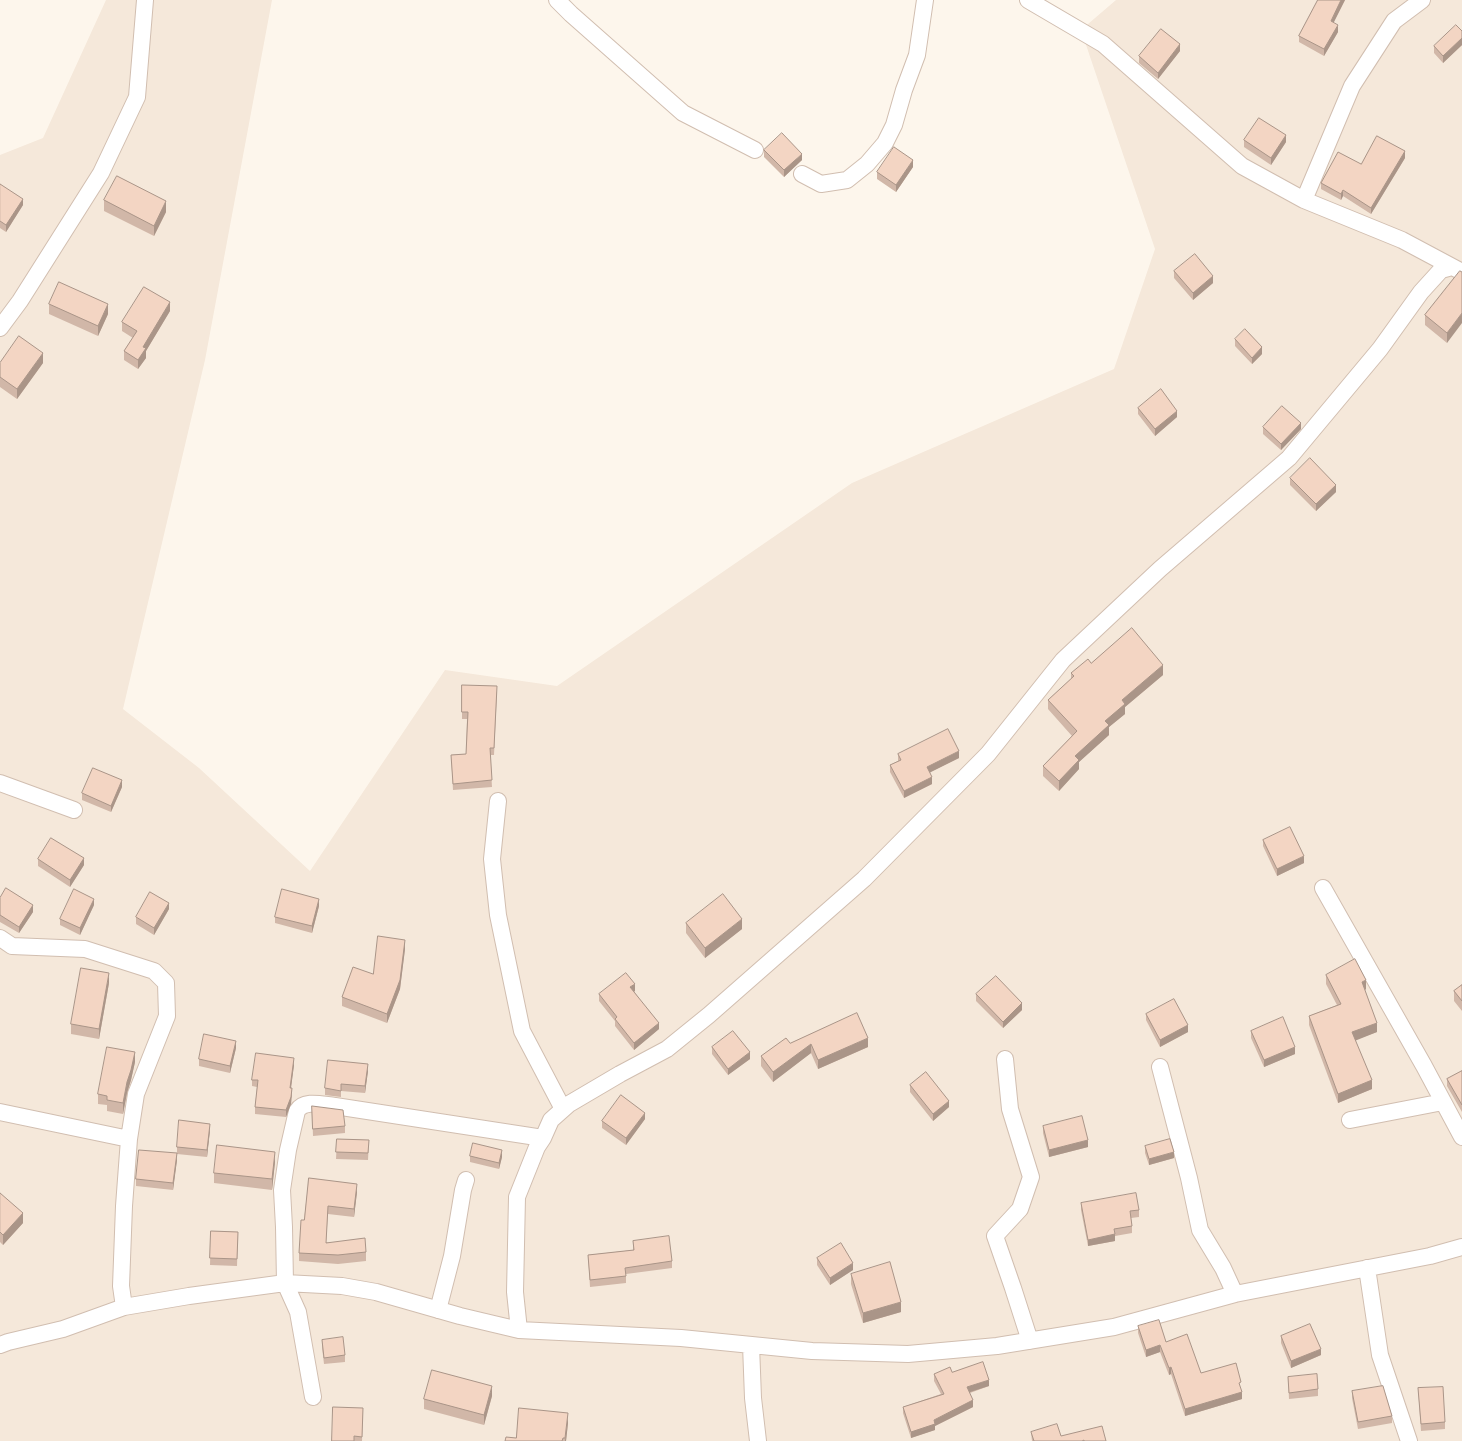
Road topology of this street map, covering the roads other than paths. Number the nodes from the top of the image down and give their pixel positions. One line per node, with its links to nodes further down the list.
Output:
1 (145, 0): 10 (street)
2 (557, 0): 6 (street)
3 (925, 0): 7 (street)
4 (1028, 0): 8 (street)
5 (1422, 0): 8 (street)
6 (755, 150)
7 (802, 174)
8 (1304, 200): 9 (street)
9 (1457, 269): 19 (street)
10 (0, 328)
11 (0, 783): 13 (street)
12 (498, 802): 19 (street)
13 (74, 810)
14 (1323, 888): 18 (street)
15 (0, 938): 24 (street)
16 (1005, 1058): 33 (street)
17 (1160, 1068): 29 (street)
18 (1443, 1102): 21 (street); 22 (street)
19 (563, 1109): 23 (street)
20 (0, 1112): 24 (street)
21 (1350, 1120)
22 (1462, 1137)
23 (543, 1138): 28 (street); 32 (street)
24 (129, 1139): 30 (street)
25 (466, 1180): 31 (street)
26 (1462, 1247): 27 (street)
27 (1367, 1268): 29 (street); 38 (street)
28 (285, 1283): 30 (street); 31 (street); 36 (street)
29 (1235, 1294): 33 (street)
30 (124, 1307): 34 (street)
31 (438, 1310): 32 (street)
32 (519, 1330): 35 (street)
33 (1030, 1341): 35 (street)
34 (0, 1345)
35 (751, 1345): 37 (street)
36 (313, 1397)
37 (758, 1441)
38 (1409, 1441)

